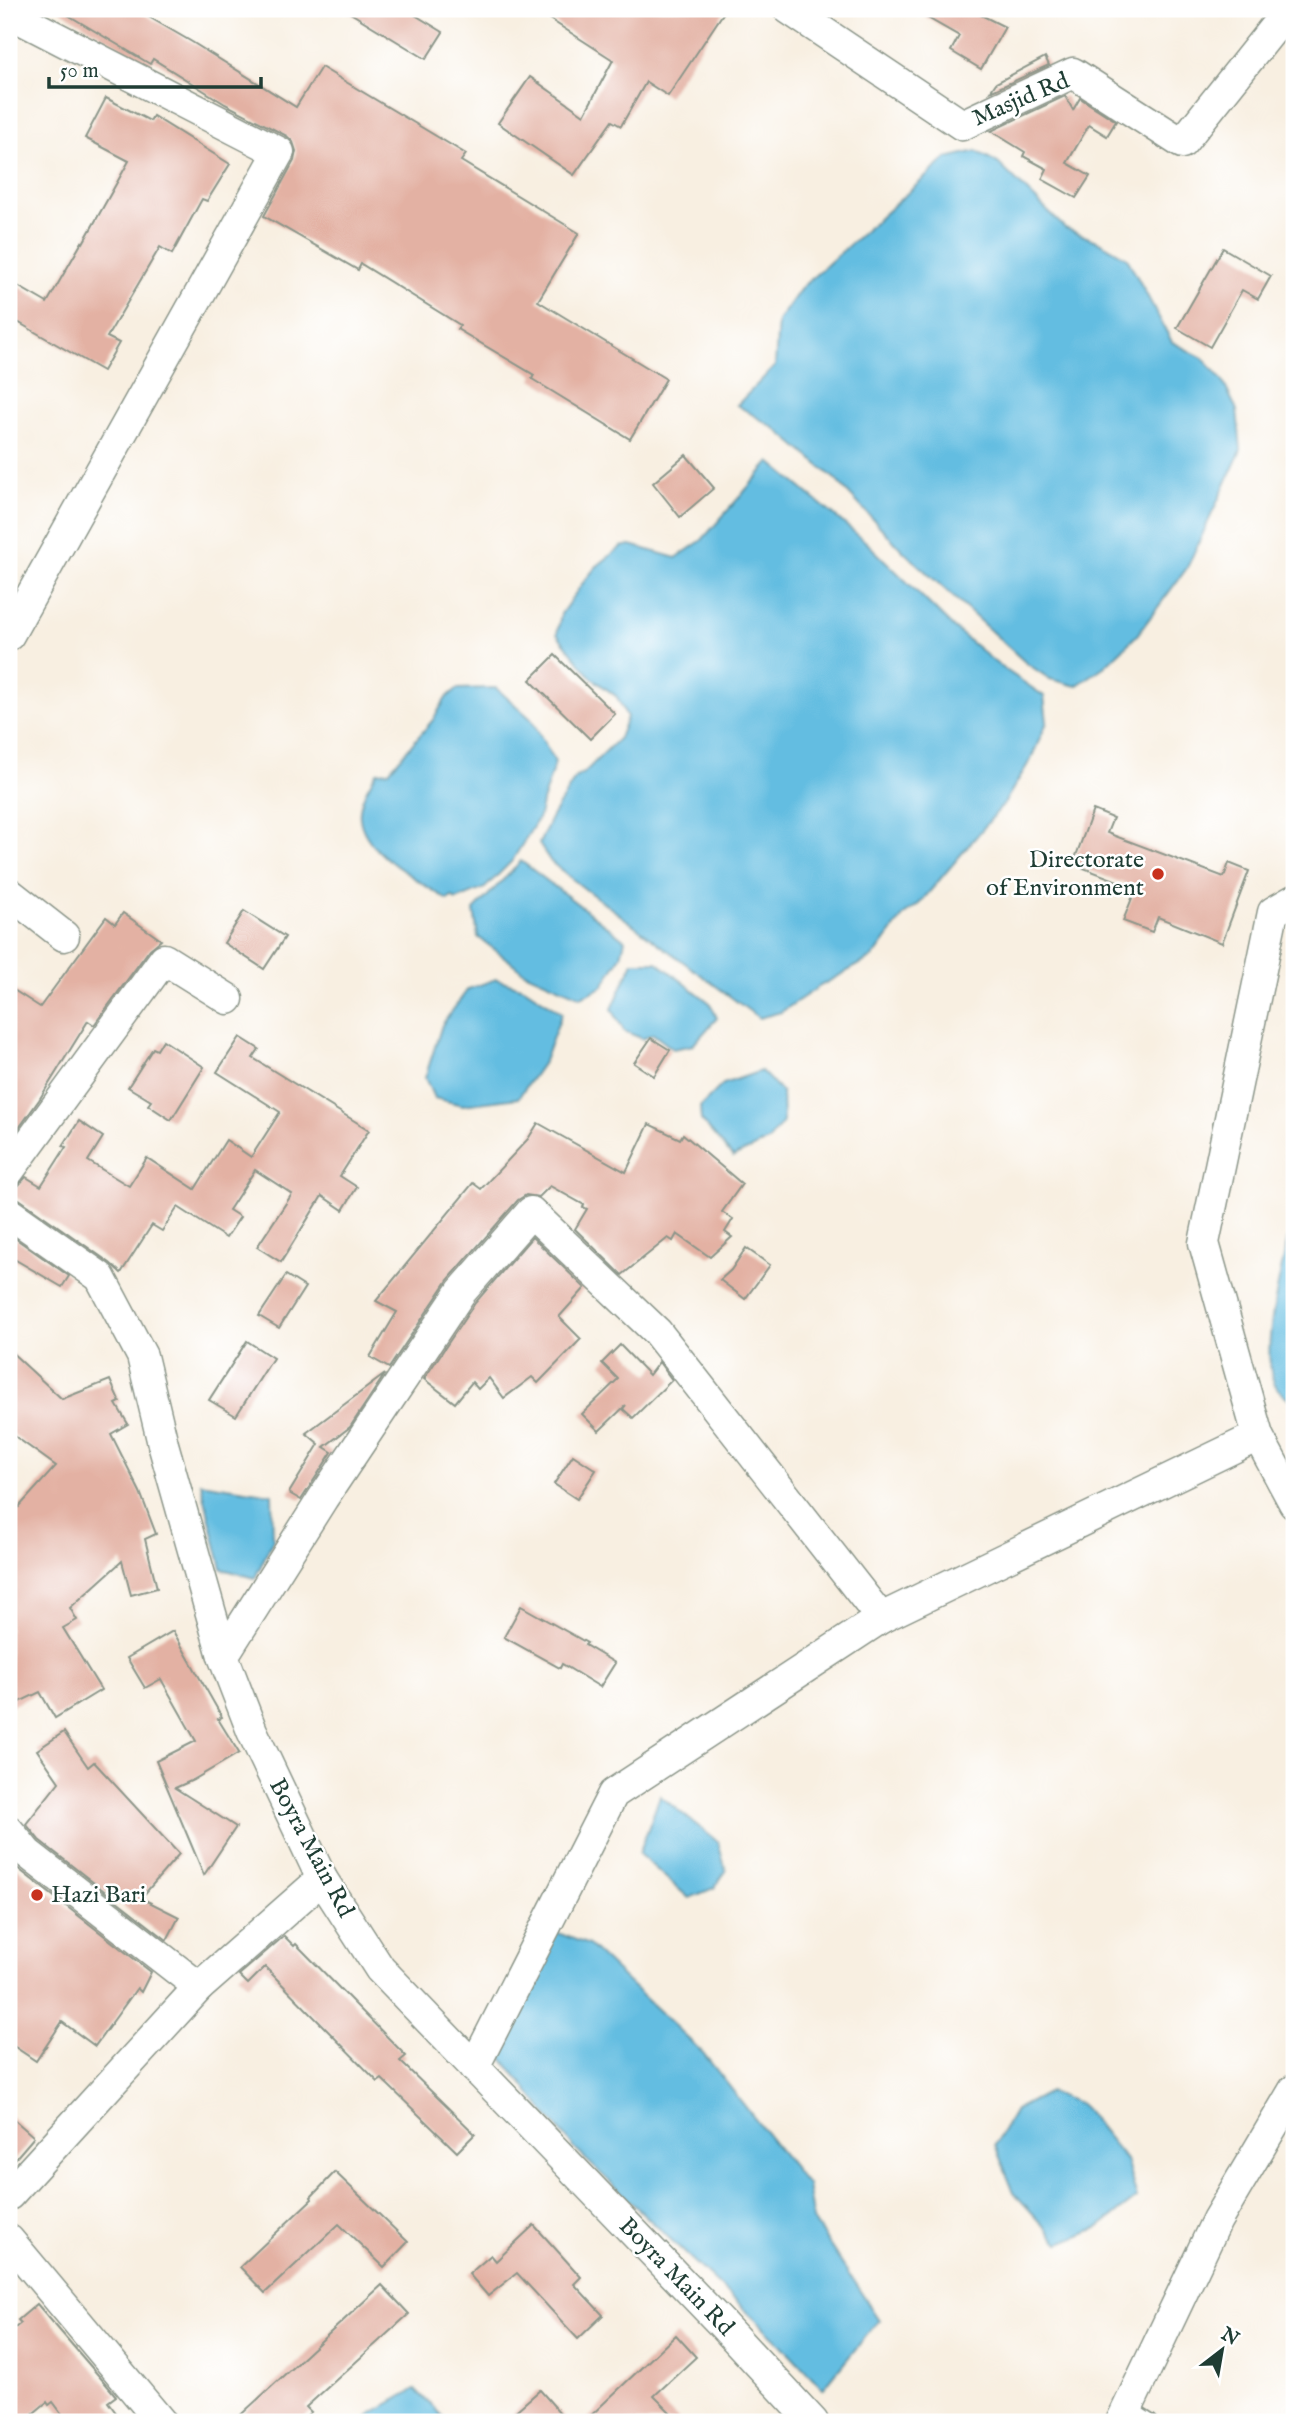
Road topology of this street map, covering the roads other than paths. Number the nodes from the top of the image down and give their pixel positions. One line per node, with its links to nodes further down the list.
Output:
1 (789, 9): 2 (street, Masjid Rd)
2 (1289, 9)
3 (9, 13): 4 (street)
4 (9, 635)
5 (9, 893): 7 (street)
6 (1294, 900): 11 (street)
7 (64, 936)
8 (228, 999): 9 (street)
9 (9, 1171)
10 (9, 1213): 14 (street, Boyra Main Rd)
11 (1258, 1436): 12 (street); 13 (street)
12 (1294, 1503)
13 (881, 1618): 14 (street); 18 (street)
14 (223, 1656): 16 (street, Boyra Main Rd)
15 (9, 1831): 17 (street)
16 (321, 1879): 17 (street); 18 (street, Boyra Main Rd)
17 (199, 1987): 20 (street)
18 (474, 2067): 24 (street, Boyra Main Rd)
19 (1294, 2090): 22 (street)
20 (9, 2195)
21 (9, 2241): 23 (street)
22 (1133, 2418)
23 (161, 2422)
24 (813, 2422)

